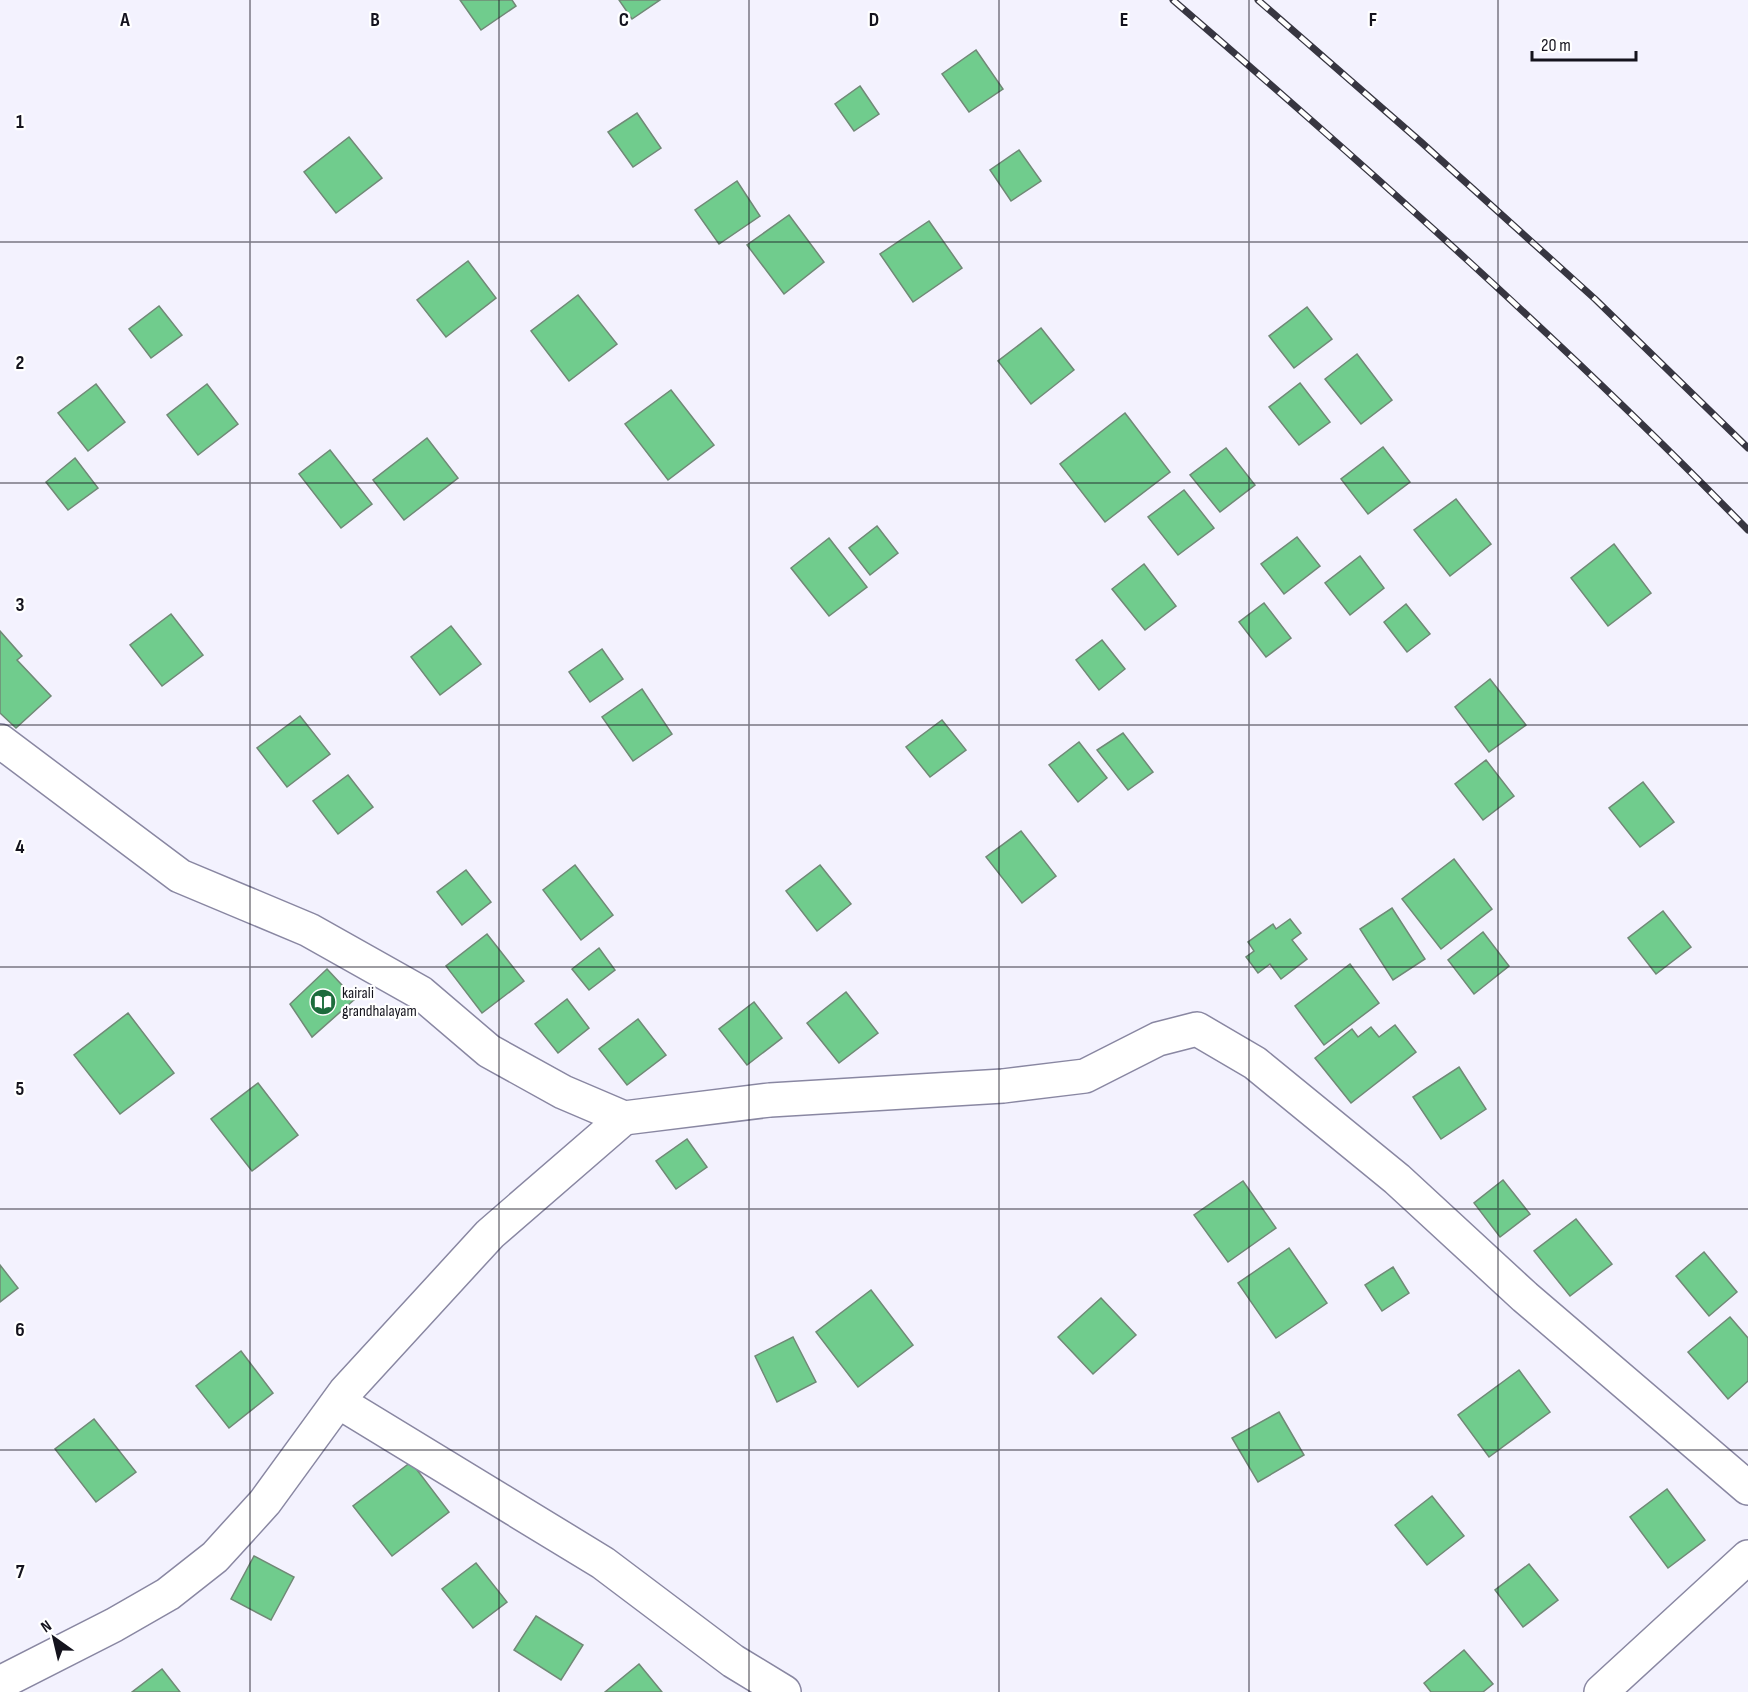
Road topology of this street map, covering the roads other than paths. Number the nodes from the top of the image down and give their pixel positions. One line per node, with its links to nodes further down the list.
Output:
1 (2, 745): 2 (street)
2 (624, 1118): 3 (street); 4 (street)
3 (339, 1402): 6 (street); 7 (street)
4 (1748, 1488)
5 (1748, 1557): 8 (street)
6 (0, 1683)
7 (784, 1692)
8 (1601, 1692)

